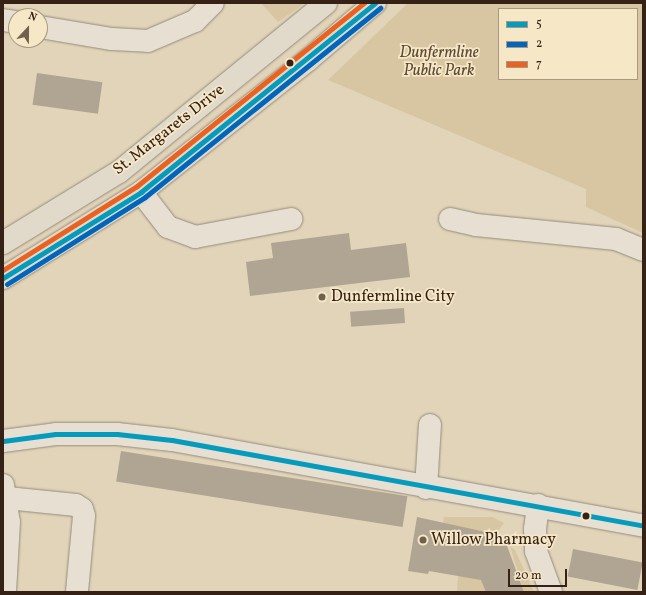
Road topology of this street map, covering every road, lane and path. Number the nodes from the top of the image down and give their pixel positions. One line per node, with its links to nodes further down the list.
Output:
1 (213, 3): 4 (street)
2 (326, 3): 8 (main road, St. Margarets Drive)
3 (375, 3): 5 (main road, St. Margarets Drive)
4 (48, 27)
5 (141, 192): 6 (street); 10 (main road, St. Margarets Drive)
6 (291, 219)
7 (450, 219): 9 (street)
8 (3, 243)
9 (643, 250)
10 (3, 278)
11 (430, 425): 13 (street)
12 (3, 441): 13 (street)
13 (426, 488): 15 (street)
14 (5, 492): 17 (street); 18 (street)
15 (538, 505): 16 (street); 19 (street)
16 (643, 526)
17 (5, 592)
18 (77, 592)
19 (551, 592)

